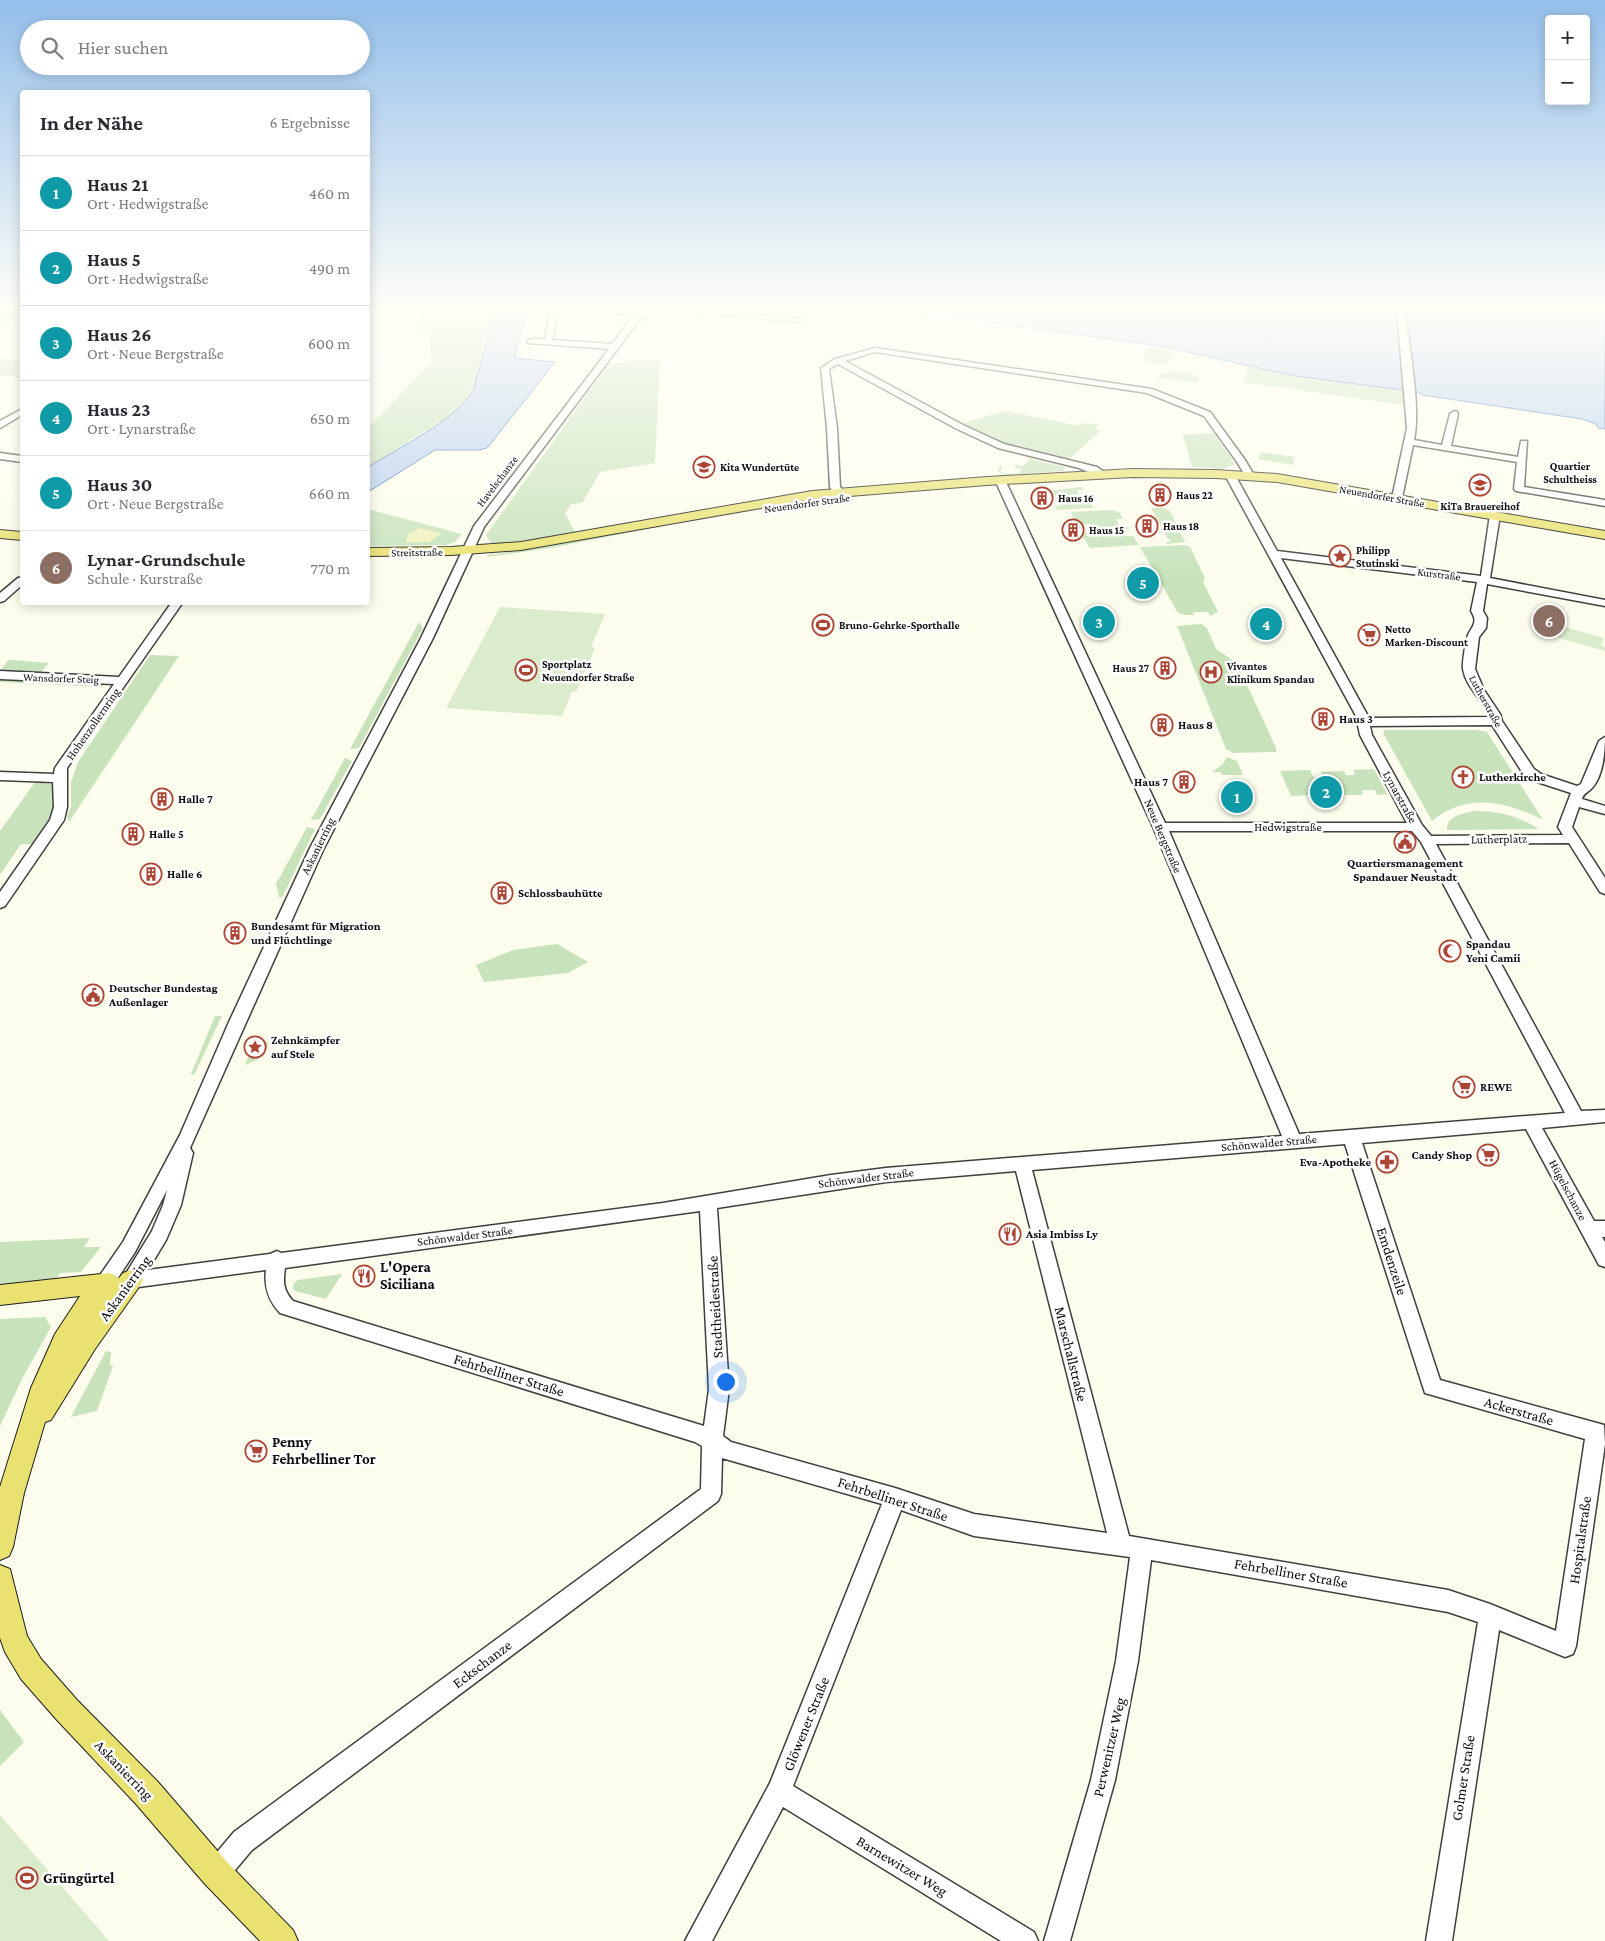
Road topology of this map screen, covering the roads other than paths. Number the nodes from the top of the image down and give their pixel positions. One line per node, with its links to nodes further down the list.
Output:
1 (572, 402): 30 (street, Havelschanze)
2 (829, 402): 19 (street)
3 (917, 402): 17 (street)
4 (1176, 402): 16 (street)
5 (1411, 402): 9 (street)
6 (20, 413): 8 (street)
7 (1454, 414): 11 (street)
8 (0, 425)
9 (1410, 442): 11 (street); 20 (street)
10 (1524, 443): 14 (street)
11 (1446, 448): 14 (street)
12 (0, 456): 13 (street)
13 (20, 459)
14 (1522, 460): 21 (street)
15 (1230, 475): 16 (main road, Neuendorfer Straße); 17 (main road, Neuendorfer Straße); 29 (street, Lynarstraße)
16 (1248, 475): 20 (main road, Neuendorfer Straße)
17 (1104, 477): 18 (main road, Neuendorfer Straße)
18 (1002, 483): 19 (main road, Neuendorfer Straße); 47 (street, Neue Bergstraße)
19 (842, 495): 30 (main road, Neuendorfer Straße)
20 (1397, 498): 22 (main road, Neuendorfer Straße)
21 (1605, 503)
22 (1496, 515): 24 (main road, Neuendorfer Straße); 32 (street, Lutherstraße)
23 (0, 534): 25 (main road)
24 (1605, 535)
25 (20, 536)
26 (0, 545): 27 (main road)
27 (20, 547)
28 (370, 552): 30 (main road, Streitstraße)
29 (1272, 554): 32 (street, Kurstraße); 41 (street, Lynarstraße)
30 (464, 556): 31 (main road, Streitstraße); 57 (street, Askanierring)
31 (370, 562)
32 (1484, 580): 35 (street, Kurstraße); 40 (street, Lutherstraße)
33 (20, 582): 34 (street)
34 (0, 599)
35 (1605, 603)
36 (176, 605): 39 (street, Hohenzollernring)
37 (0, 675): 39 (street, Wansdorfer Steig)
38 (0, 684): 39 (street, Wansdorfer Steig)
39 (120, 685): 44 (street, Hohenzollernring)
40 (1496, 721): 41 (street); 45 (street, Lutherstraße)
41 (1363, 722): 48 (street, Lynarstraße)
42 (1605, 741): 45 (street)
43 (0, 776): 44 (street)
44 (59, 778): 52 (street)
45 (1576, 796): 46 (street, Lutherstraße); 49 (street)
46 (1605, 810)
47 (1160, 827): 48 (street, Hedwigstraße); 58 (street, Neue Bergstraße)
48 (1416, 827): 50 (street, Lynarstraße)
49 (1572, 838): 50 (street, Lutherplatz); 51 (street)
50 (1427, 840): 54 (street, Lynarstraße)
51 (1605, 889)
52 (0, 904)
53 (1605, 1116): 54 (street, Schönwalder Straße)
54 (1576, 1118): 55 (street, Schönwalder Straße)
55 (1530, 1121): 56 (street, Schönwalder Straße); 61 (street, Hügelschanze)
56 (1352, 1136): 58 (street, Schönwalder Straße); 67 (street, Emdenzeile)
57 (188, 1137): 64 (street, Askanierring); 65 (street, Askanierring)
58 (1293, 1141): 59 (street, Schönwalder Straße)
59 (1022, 1163): 60 (street, Schönwalder Straße); 73 (street, Marschallstraße)
60 (708, 1203): 63 (street, Schönwalder Straße); 70 (street, Stadtheidestraße)
61 (1597, 1229): 62 (street, Hügelschanze)
62 (1605, 1258)
63 (277, 1259): 64 (street, Schönwalder Straße); 70 (street, Fehrbelliner Straße)
64 (131, 1280): 65 (main road); 68 (main road, Askanierring)
65 (102, 1284): 66 (main road); 68 (main road, Askanierring)
66 (0, 1295)
67 (1432, 1387): 69 (street, Ackerstraße)
68 (33, 1426): 72 (main road, Askanierring)
69 (1600, 1434): 76 (street, Hospitalstraße)
70 (712, 1440): 71 (street, Fehrbelliner Straße); 78 (street, Eckschanze)
71 (896, 1498): 73 (street, Fehrbelliner Straße); 77 (street, Glöwener Straße)
72 (0, 1547)
73 (1131, 1547): 75 (street, Fehrbelliner Straße); 82 (street, Perwenitzer Weg)
74 (0, 1579): 78 (main road, Askanierring)
75 (1490, 1615): 76 (street, Fehrbelliner Straße); 83 (street, Golmer Straße)
76 (1565, 1646)
77 (779, 1791): 80 (street, Glöwener Straße); 81 (street, Barnewitzer Weg)
78 (216, 1873): 79 (main road, Askanierring)
79 (282, 1941)
80 (698, 1941)
81 (1026, 1941)
82 (1057, 1941)
83 (1439, 1941)

